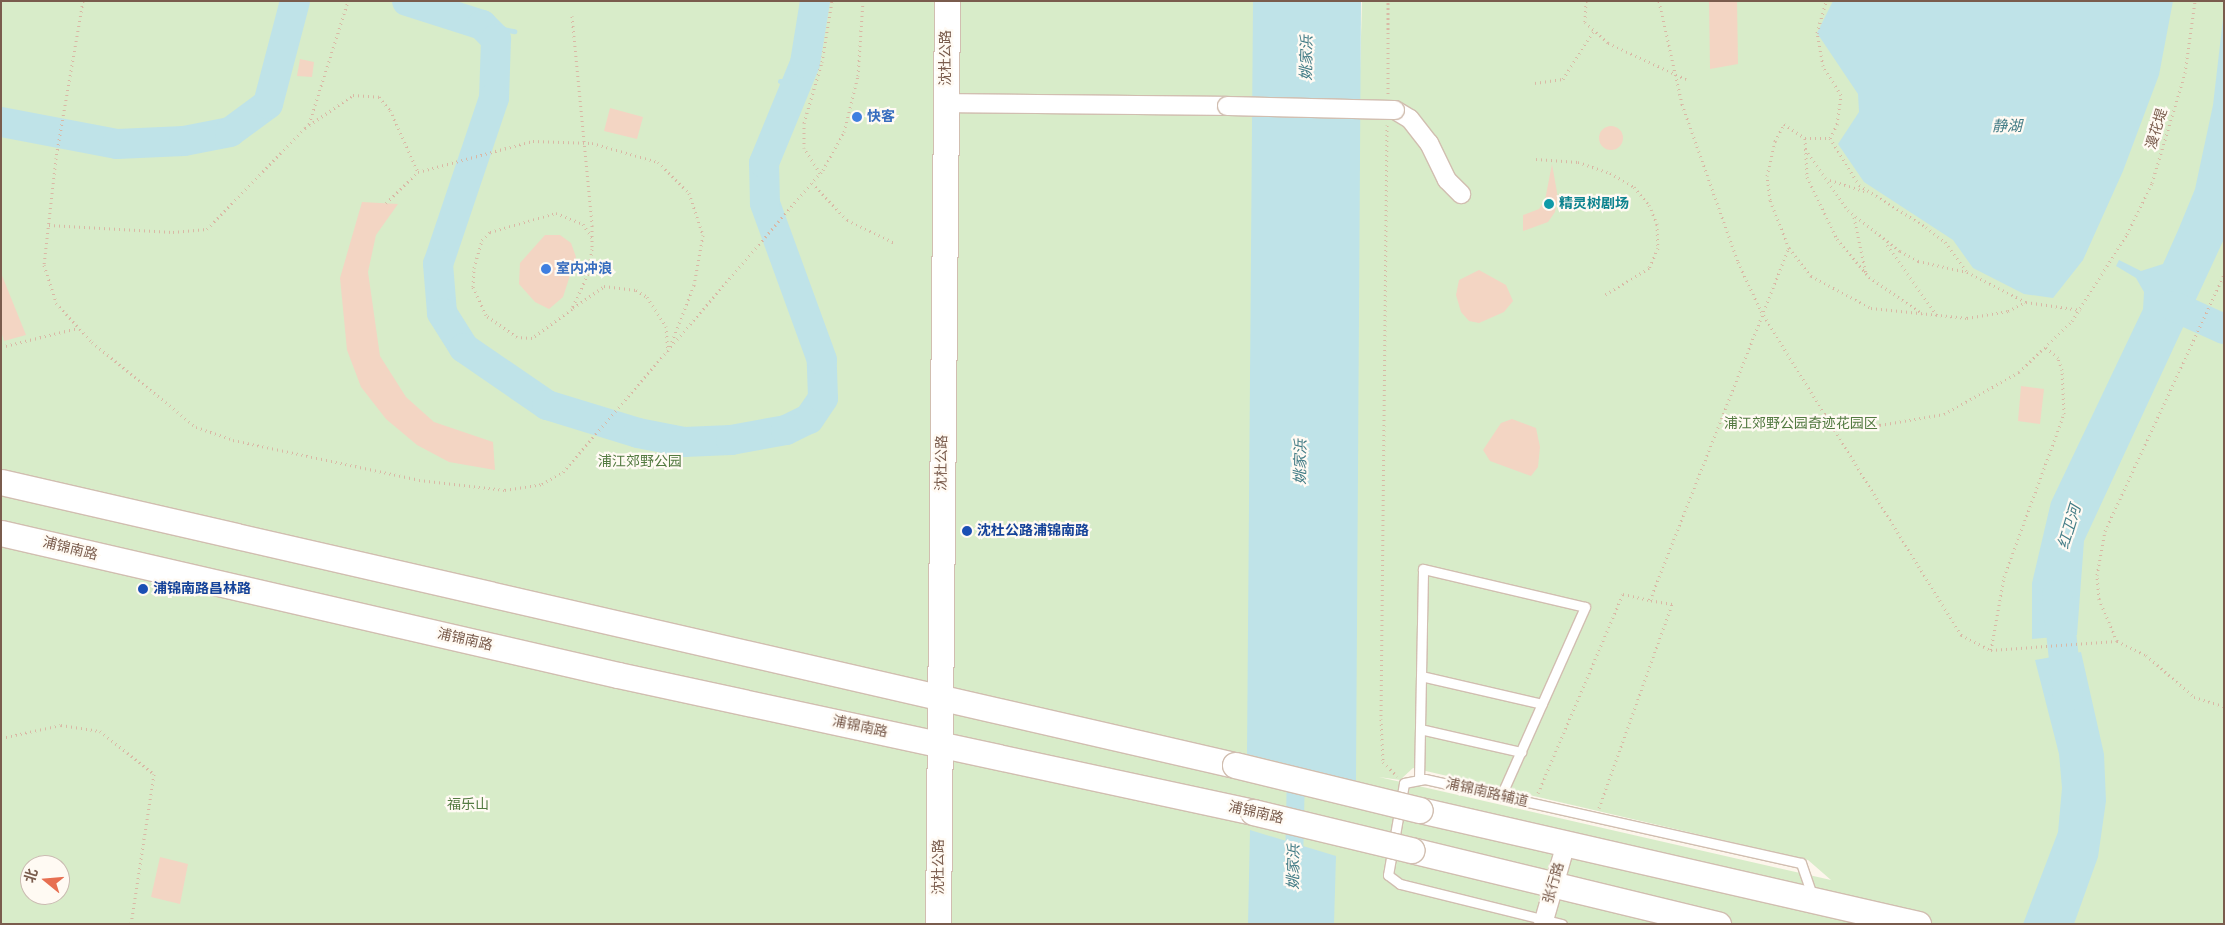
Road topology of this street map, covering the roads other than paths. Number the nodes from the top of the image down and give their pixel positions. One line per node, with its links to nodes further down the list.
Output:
1 (947, 1): 2 (main road, 沈杜公路)
2 (946, 102): 3 (street, bridge); 7 (main road, 沈杜公路)
3 (1461, 194)
4 (1, 482): 7 (main road)
5 (1, 532): 10 (main road, 浦锦南路)
6 (1421, 676): 8 (lane); 8 (lane); 9 (lane)
7 (940, 700): 10 (main road, 沈杜公路); 14 (main road, bridge)
8 (1542, 704): 11 (lane)
9 (1420, 729): 11 (lane); 12 (lane)
10 (940, 744): 15 (main road, 浦锦南路, bridge); 18 (main road, 沈杜公路)
11 (1521, 752): 13 (lane)
12 (1419, 780): 13 (lane, 浦锦南路辅道); 17 (lane, 浦锦南路辅道)
13 (1501, 796): 16 (lane, 浦锦南路辅道)
14 (1566, 843): 15 (street, 张行路); 16 (main road)
15 (1553, 886): 17 (street, 张行路); 20 (main road, 浦锦南路)
16 (1814, 900): 21 (main road)
17 (1543, 922): 19 (lane)
18 (938, 924)
19 (1562, 924)
20 (1718, 924)
21 (1918, 924)

